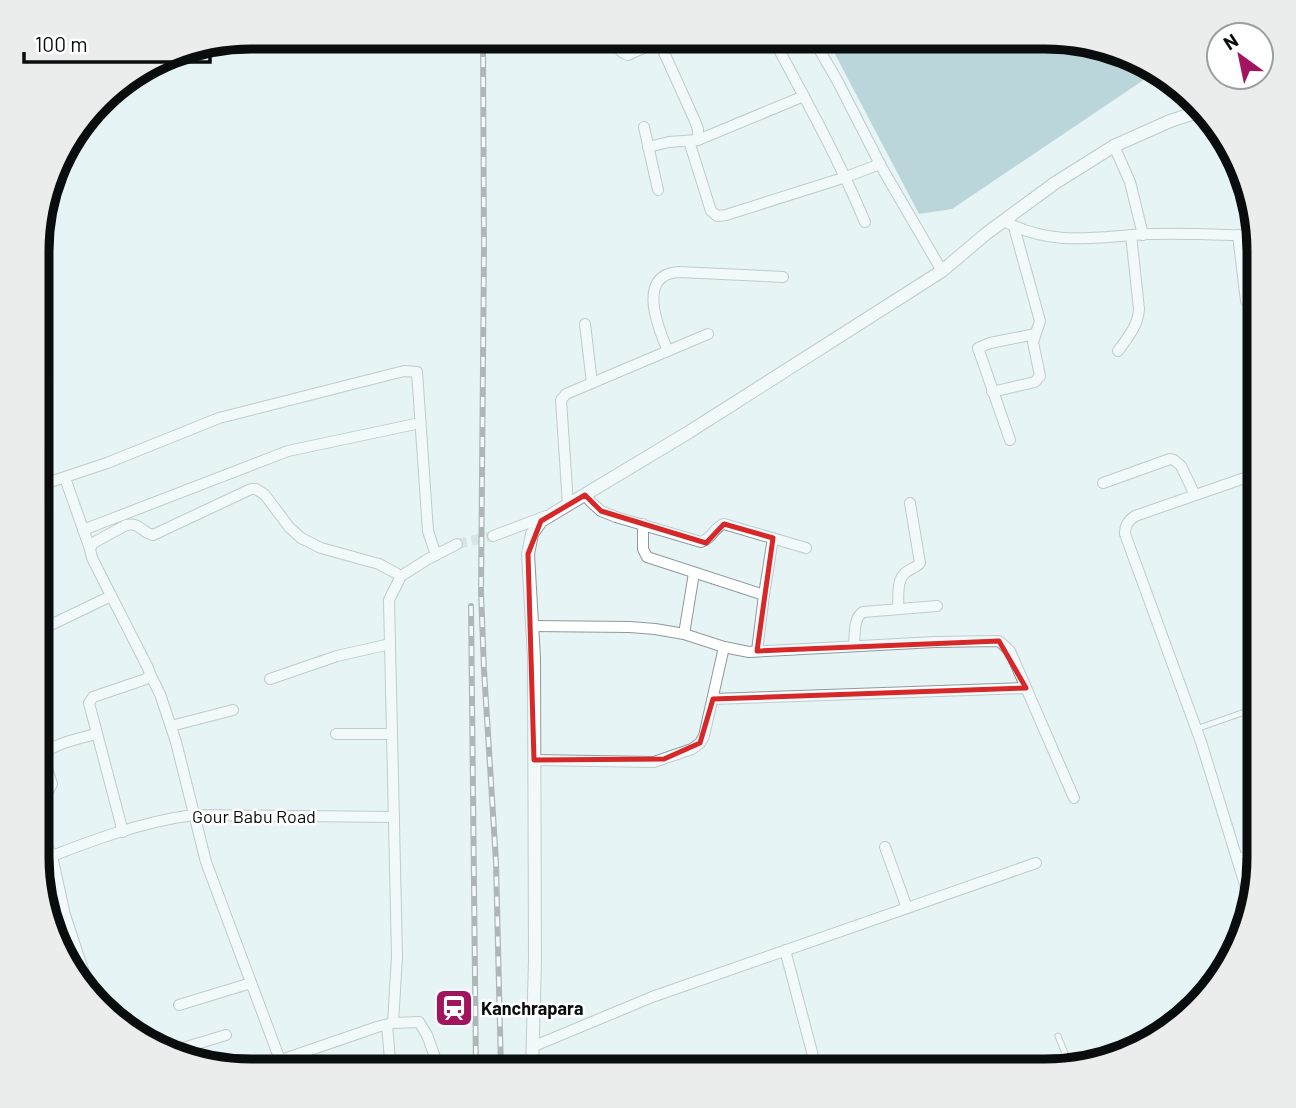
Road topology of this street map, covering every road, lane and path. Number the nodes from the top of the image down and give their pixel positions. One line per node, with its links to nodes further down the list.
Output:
1 (620, 49): 2 (street)
2 (641, 49)
3 (662, 49): 9 (street)
4 (779, 49): 6 (street)
5 (818, 49): 12 (street)
6 (804, 96): 9 (street); 13 (street)
7 (1193, 114): 10 (street)
8 (644, 128): 11 (street)
9 (693, 140): 11 (street); 13 (street)
10 (1114, 146): 16 (street); 17 (street)
11 (648, 147): 14 (street)
12 (880, 164): 13 (street); 21 (street)
13 (846, 177): 15 (street)
14 (658, 190)
15 (865, 222)
16 (1009, 224): 18 (street); 21 (street); 26 (street)
17 (1143, 234): 18 (street); 19 (street)
18 (1131, 235): 28 (street)
19 (1237, 235): 20 (street); 23 (street)
20 (1247, 235)
21 (942, 271): 37 (street)
22 (783, 277): 27 (street)
23 (1247, 302)
24 (585, 324): 29 (street)
25 (708, 334): 27 (street)
26 (1035, 334): 30 (street); 30 (street)
27 (668, 351): 29 (street)
28 (1118, 351)
29 (592, 383): 40 (street)
30 (992, 392): 32 (street)
31 (420, 423): 34 (street); 43 (street); 49 (street)
32 (1010, 440)
33 (1247, 477): 38 (street)
34 (65, 478): 35 (street); 43 (street)
35 (49, 483)
36 (1103, 483): 38 (street)
37 (585, 495): 40 (street); 42 (street)
38 (1195, 495): 70 (street)
39 (910, 503): 55 (street)
40 (568, 505): 41 (street)
41 (554, 513): 44 (street); 57 (street)
42 (643, 524): 45 (street); 50 (street)
43 (83, 530): 48 (street)
44 (493, 536)
45 (773, 538): 47 (street); 52 (street)
46 (457, 544): 49 (street)
47 (806, 548)
48 (90, 550): 51 (street); 53 (street)
49 (436, 555): 51 (street)
50 (694, 573): 52 (street); 58 (street)
51 (401, 576): 59 (street)
52 (764, 595): 62 (street)
53 (111, 596): 56 (street); 63 (street)
54 (937, 606): 55 (street)
55 (898, 609): 60 (street)
56 (49, 626)
57 (532, 626): 58 (street); 75 (street)
58 (684, 634): 61 (street)
59 (390, 644): 64 (street); 73 (street)
60 (854, 646): 62 (street); 65 (street)
61 (724, 647): 62 (street); 66 (street)
62 (757, 651)
63 (150, 674): 69 (street); 71 (street)
64 (270, 679)
65 (1026, 688): 66 (street); 76 (street)
66 (712, 699): 75 (street)
67 (233, 710): 69 (street)
68 (1247, 711): 70 (lane)
69 (171, 726): 77 (street)
70 (1196, 729): 85 (street)
71 (96, 734): 74 (street); 79 (street)
72 (336, 734): 73 (street)
73 (392, 734): 78 (street)
74 (49, 751)
75 (534, 760): 98 (street)
76 (1074, 798)
77 (193, 815): 78 (street, Gour Babu Road); 79 (street, Gour Babu Road); 92 (street)
78 (394, 817): 94 (street)
79 (123, 832): 83 (street, Gour Babu Road)
80 (885, 848): 88 (street)
81 (49, 850): 83 (street)
82 (1247, 854): 85 (lane)
83 (52, 856): 84 (street, Gour Babu Road); 90 (street)
84 (49, 857)
85 (1237, 857): 87 (street)
86 (1036, 863): 88 (street)
87 (1245, 884)
88 (907, 908): 89 (street)
89 (785, 950): 98 (street); 105 (street)
90 (79, 959): 91 (street)
91 (82, 966)
92 (251, 983): 93 (street); 100 (street)
93 (179, 1005)
94 (390, 1024): 101 (street); 102 (street); 103 (street)
95 (226, 1035): 97 (street)
96 (1058, 1036): 99 (lane)
97 (184, 1047)
98 (533, 1047): 104 (street)
99 (1067, 1058)
100 (280, 1059)
101 (283, 1059)
102 (391, 1059)
103 (436, 1059)
104 (532, 1059)
105 (814, 1059)

